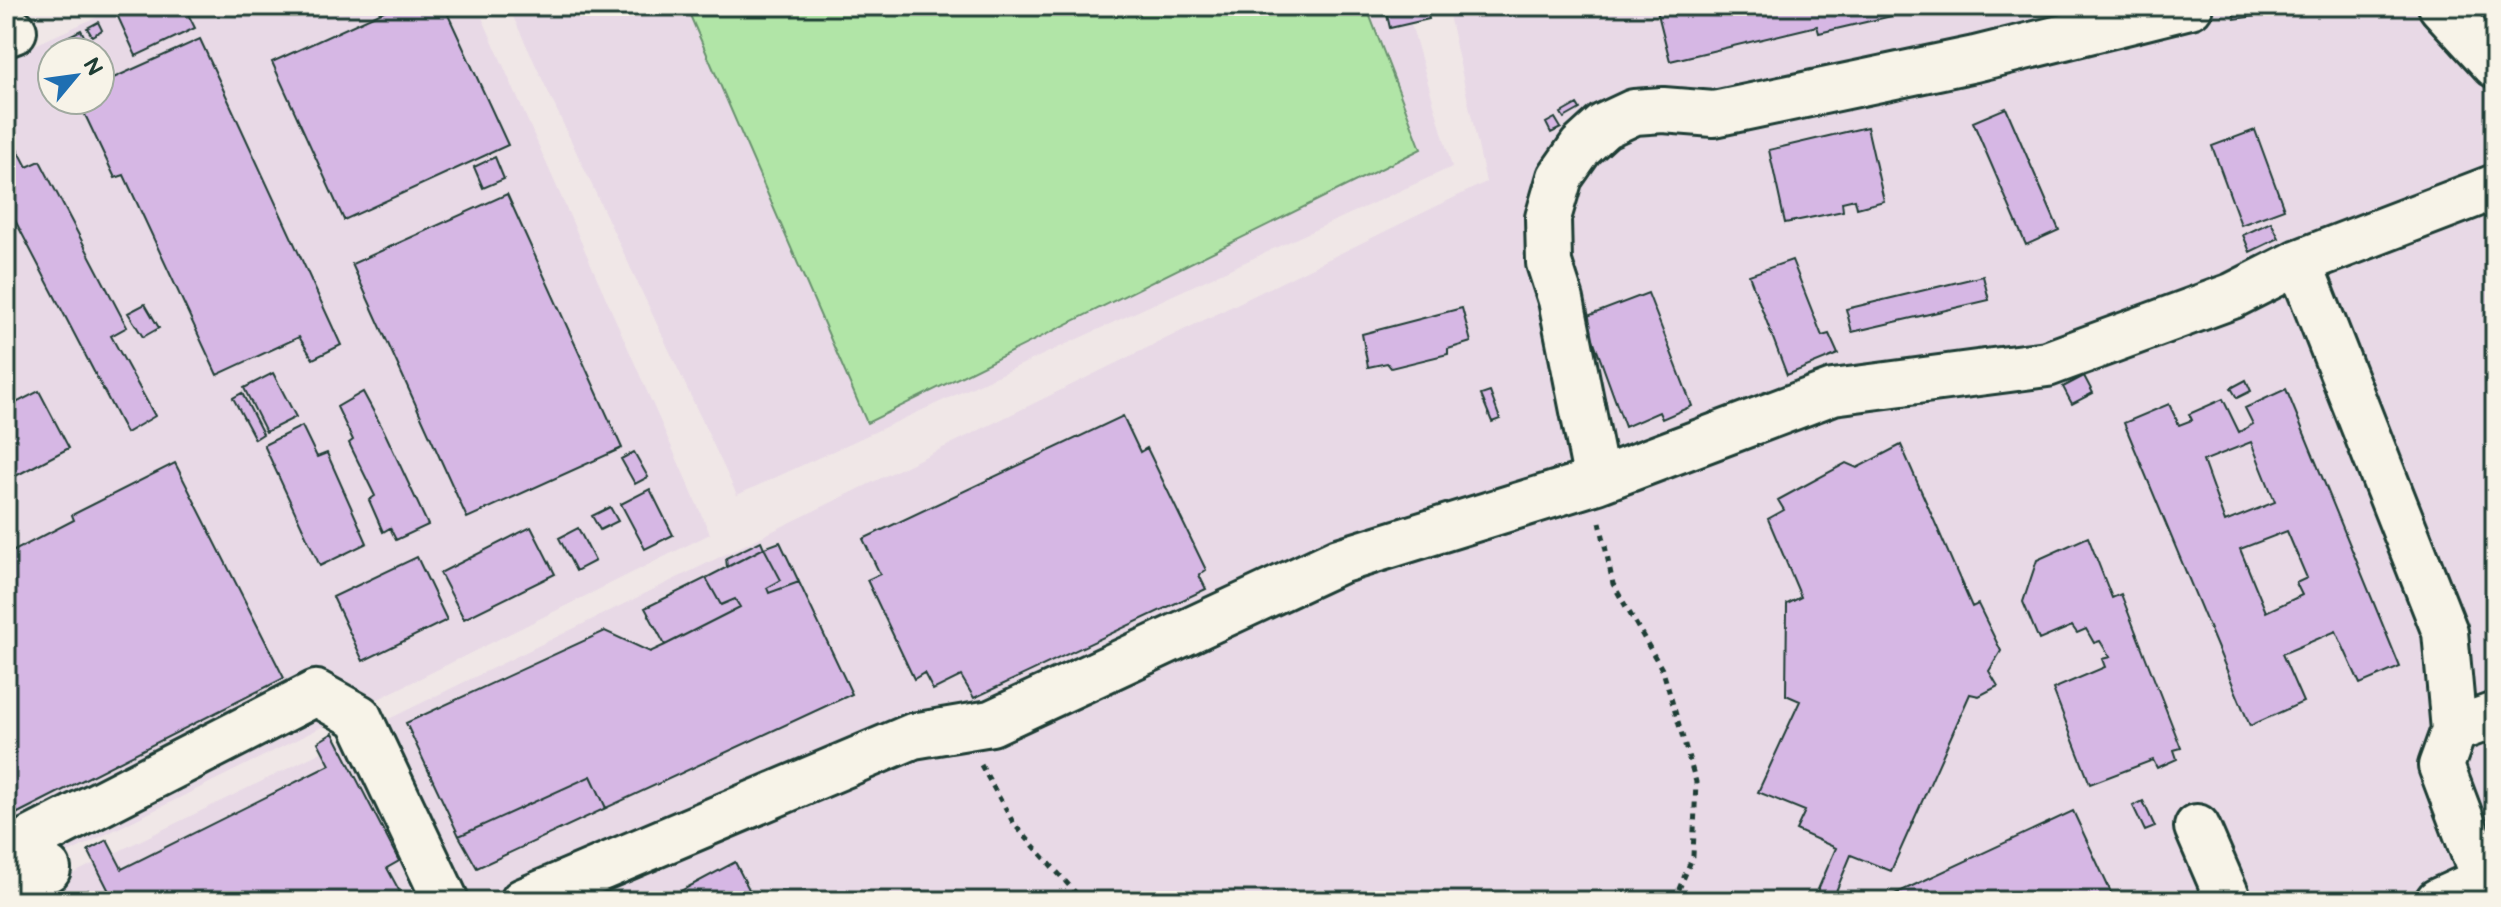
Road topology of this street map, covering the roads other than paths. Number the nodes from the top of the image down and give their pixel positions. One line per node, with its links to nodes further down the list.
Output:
1 (2190, 6): 6 (lane)
2 (2441, 6): 3 (lane)
3 (2495, 65)
4 (2495, 187): 5 (lane)
5 (2299, 262): 6 (lane); 8 (lane)
6 (1597, 481): 15 (lane)
7 (2495, 715): 8 (lane)
8 (2454, 730): 13 (lane)
9 (2197, 827): 16 (lane)
10 (6, 852): 14 (lane)
11 (48, 869): 12 (lane)
12 (6, 890)
13 (2488, 890): 17 (lane)
14 (446, 901)
15 (523, 901)
16 (2229, 901)
17 (2438, 901)

